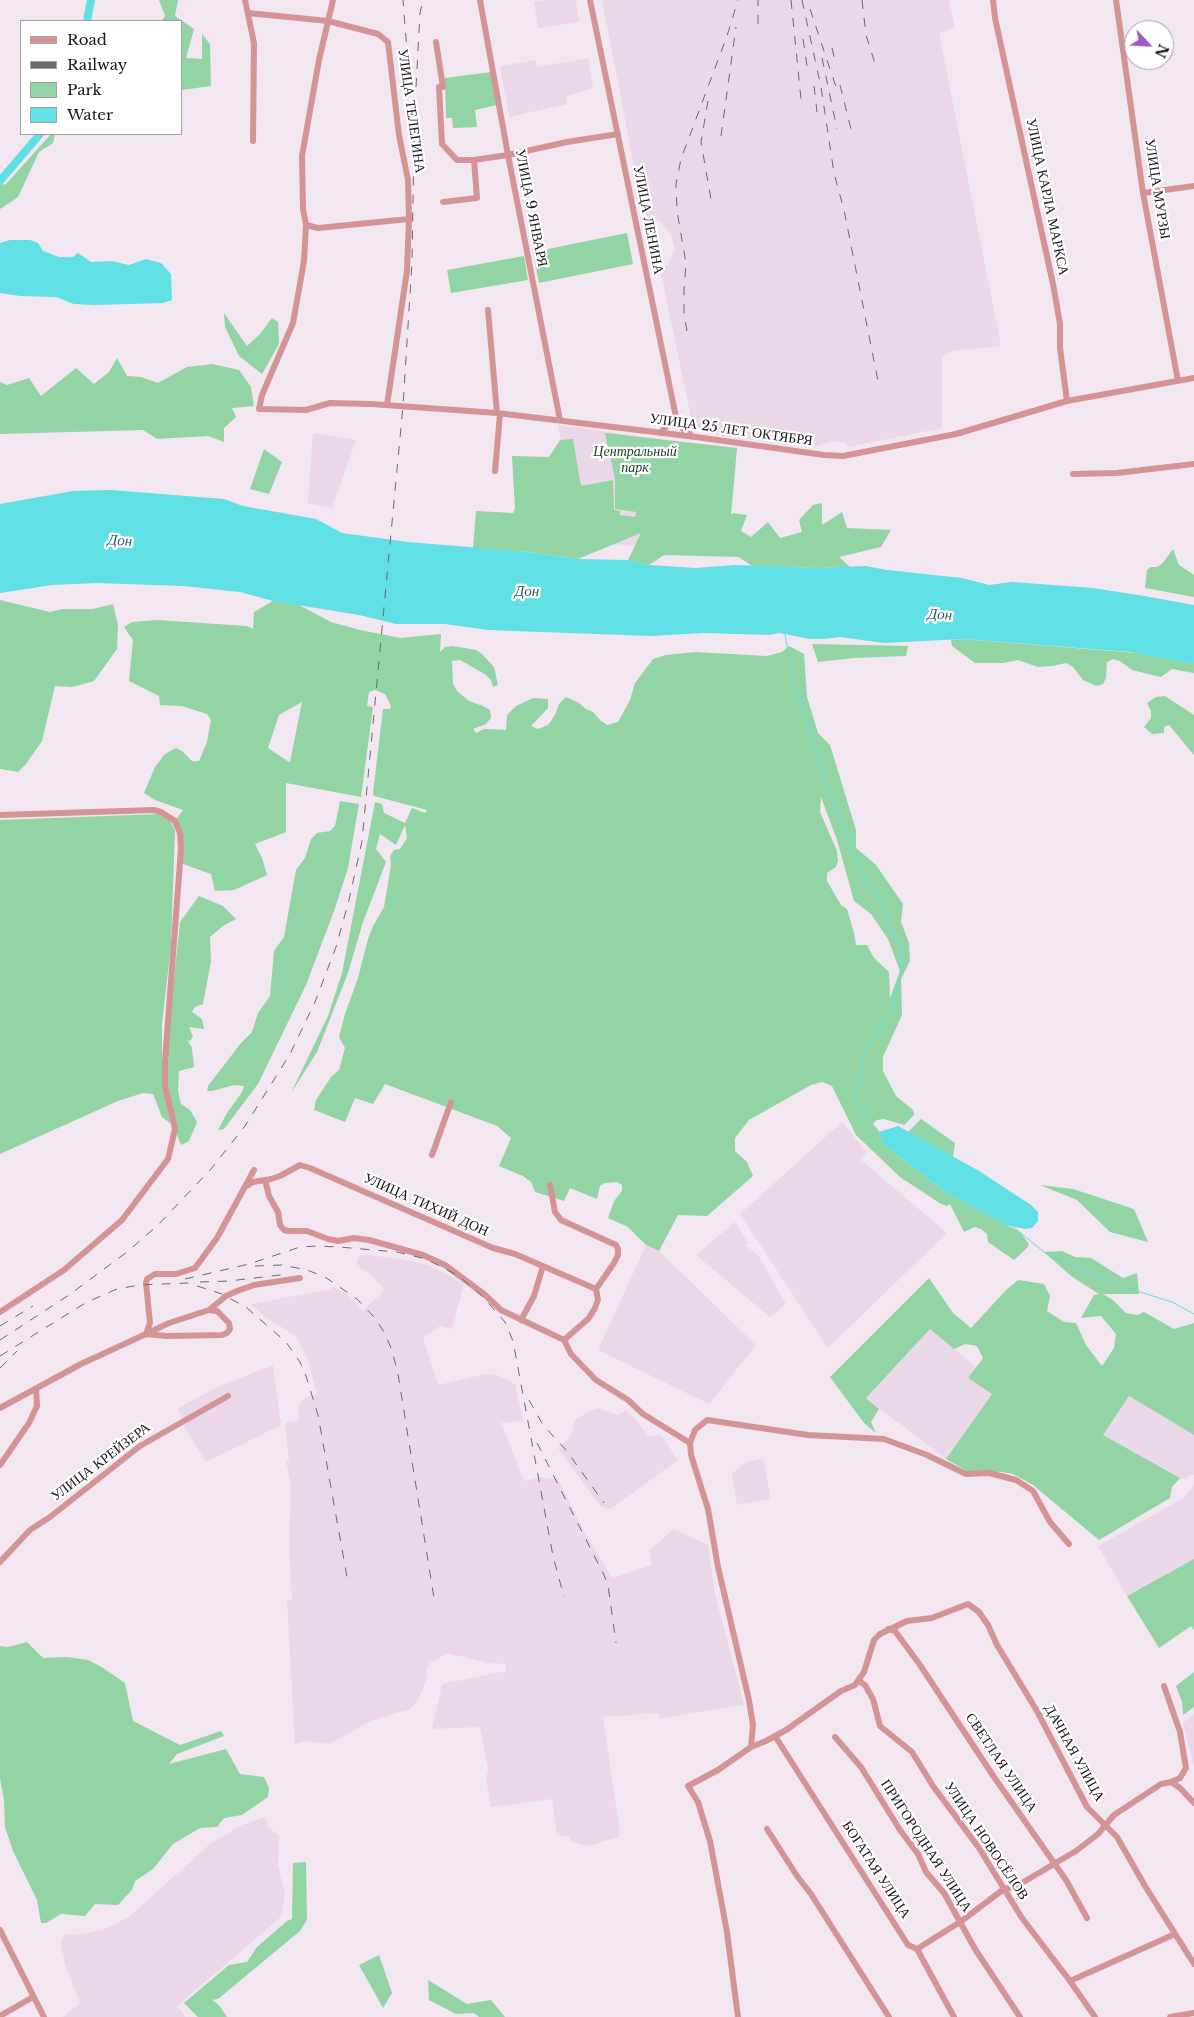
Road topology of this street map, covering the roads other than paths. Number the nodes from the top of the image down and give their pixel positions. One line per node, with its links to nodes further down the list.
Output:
1 (245, 0): 7 (street)
2 (333, 0): 8 (street)
3 (480, 0): 12 (street, УЛИЦА 9 ЯНВАРЯ)
4 (590, 0): 10 (street, УЛИЦА ЛЕНИНА)
5 (993, 0): 22 (street, УЛИЦА КАРЛА МАРКСА)
6 (1116, 0): 15 (street, УЛИЦА МУРЗЫ)
7 (248, 13): 8 (street, УЛИЦА ТЕЛЕГИНА); 11 (street)
8 (328, 21): 17 (street, УЛИЦА ТЕЛЕГИНА); 18 (street)
9 (436, 42): 13 (street)
10 (618, 134): 12 (street); 25 (street, УЛИЦА ЛЕНИНА)
11 (253, 142)
12 (508, 155): 13 (street); 26 (street, УЛИЦА 9 ЯНВАРЯ)
13 (474, 160): 16 (street)
14 (1194, 186): 15 (street)
15 (1144, 193): 21 (street, УЛИЦА МУРЗЫ)
16 (443, 202)
17 (409, 219): 18 (street); 23 (street, УЛИЦА ТЕЛЕГИНА)
18 (306, 225): 23 (street, УЛИЦА 25 ЛЕТ ОКТЯБРЯ)
19 (488, 310): 24 (street)
20 (1194, 378): 21 (street, УЛИЦА 25 ЛЕТ ОКТЯБРЯ)
21 (1178, 381): 22 (street, УЛИЦА 25 ЛЕТ ОКТЯБРЯ)
22 (1066, 401): 28 (street, УЛИЦА 25 ЛЕТ ОКТЯБРЯ)
23 (387, 405): 24 (street, УЛИЦА 25 ЛЕТ ОКТЯБРЯ)
24 (499, 413): 26 (street, УЛИЦА 25 ЛЕТ ОКТЯБРЯ); 30 (street)
25 (676, 417): 27 (street); 28 (street, УЛИЦА ЛЕНИНА)
26 (560, 420): 27 (street, УЛИЦА 25 ЛЕТ ОКТЯБРЯ)
27 (660, 433): 28 (street, УЛИЦА 25 ЛЕТ ОКТЯБРЯ)
28 (696, 437)
29 (1194, 464): 31 (street)
30 (495, 471)
31 (1073, 474)
32 (0, 816): 43 (street)
33 (451, 1102): 34 (street)
34 (432, 1154)
35 (254, 1170): 38 (street)
36 (265, 1180): 38 (street, УЛИЦА ТИХИЙ ДОН); 39 (street, УЛИЦА ТИХИЙ ДОН); 44 (street)
37 (550, 1185): 41 (street)
38 (245, 1187): 45 (street)
39 (542, 1266): 41 (street, УЛИЦА ТИХИЙ ДОН); 44 (street)
40 (300, 1278): 42 (street)
41 (596, 1290): 46 (street)
42 (209, 1310): 45 (street); 45 (street)
43 (0, 1312)
44 (521, 1320): 46 (street)
45 (146, 1334): 47 (street)
46 (564, 1340): 50 (street)
47 (36, 1389): 49 (street); 51 (street)
48 (228, 1396): 53 (street, УЛИЦА КРЕЙЗЕРА)
49 (0, 1408)
50 (690, 1443): 52 (street); 59 (street)
51 (0, 1465)
52 (1069, 1544)
53 (0, 1562)
54 (888, 1629): 55 (street); 62 (street, ДАЧНАЯ УЛИЦА); 64 (street, СВЕТЛАЯ УЛИЦА)
55 (859, 1681): 57 (street); 65 (street, УЛИЦА НОВОСЁЛОВ)
56 (1164, 1686): 60 (street)
57 (775, 1736): 59 (street); 70 (street, БОГАТАЯ УЛИЦА)
58 (835, 1737): 67 (street, ПРИГОРОДНАЯ УЛИЦА)
59 (751, 1747): 77 (street)
60 (1171, 1782): 61 (street); 62 (street)
61 (1194, 1803)
62 (1106, 1825): 64 (street); 69 (street, ДАЧНАЯ УЛИЦА)
63 (767, 1829): 78 (street)
64 (1054, 1863): 65 (street); 66 (street, СВЕТЛАЯ УЛИЦА)
65 (1004, 1889): 67 (street); 72 (street, УЛИЦА НОВОСЁЛОВ)
66 (1087, 1918)
67 (960, 1922): 70 (street); 80 (street, ПРИГОРОДНАЯ УЛИЦА)
68 (0, 1930): 73 (street)
69 (1175, 1934): 71 (street, ДАЧНАЯ УЛИЦА); 72 (street)
70 (917, 1949): 79 (street, БОГАТАЯ УЛИЦА)
71 (1194, 1964)
72 (1070, 1981): 81 (street, УЛИЦА НОВОСЁЛОВ)
73 (33, 1998): 75 (street); 76 (street)
74 (1194, 2013): 82 (street)
75 (0, 2016)
76 (44, 2017)
77 (738, 2017)
78 (889, 2017)
79 (954, 2017)
80 (1020, 2017)
81 (1095, 2017)
82 (1170, 2017)

